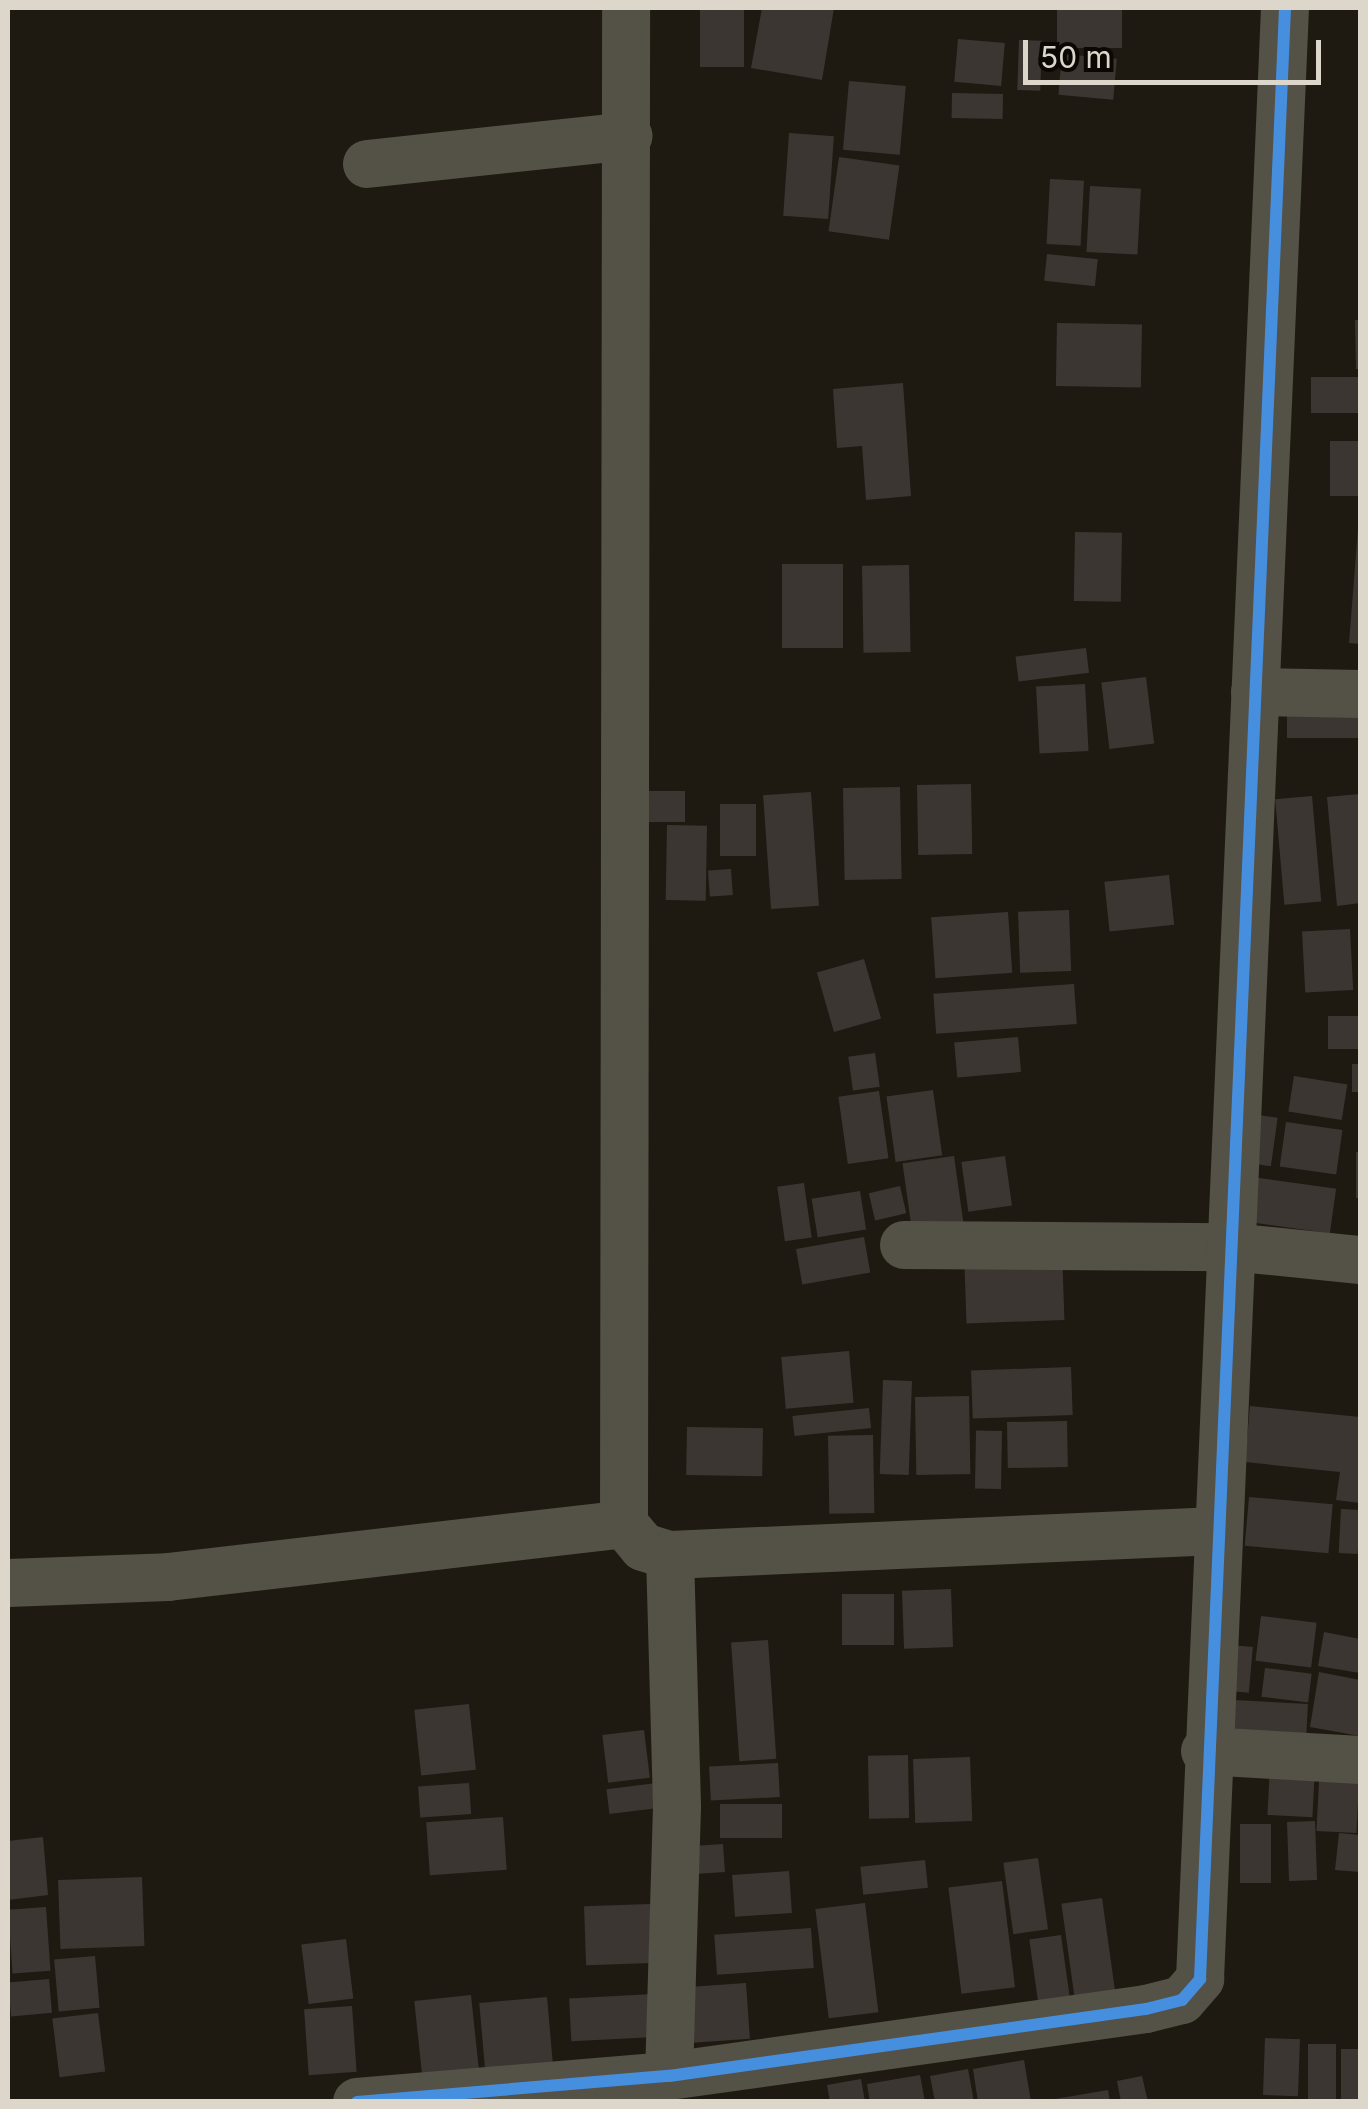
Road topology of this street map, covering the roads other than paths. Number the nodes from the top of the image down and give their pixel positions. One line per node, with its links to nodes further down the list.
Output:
1 (626, 8): 3 (street)
2 (1285, 8): 5 (street)
3 (629, 136): 4 (street); 10 (street)
4 (367, 164)
5 (1255, 692): 6 (street); 8 (street)
6 (1360, 694)
7 (904, 1245): 8 (street)
8 (1230, 1247): 9 (street); 11 (street)
9 (1360, 1260)
10 (624, 1524): 12 (street); 13 (street)
11 (1217, 1531): 12 (street); 14 (street)
12 (670, 1555): 16 (street)
13 (8, 1583)
14 (1205, 1751): 15 (street); 17 (street)
15 (1360, 1760)
16 (670, 2076): 17 (street); 18 (street)
17 (754, 2083)
18 (357, 2102)

